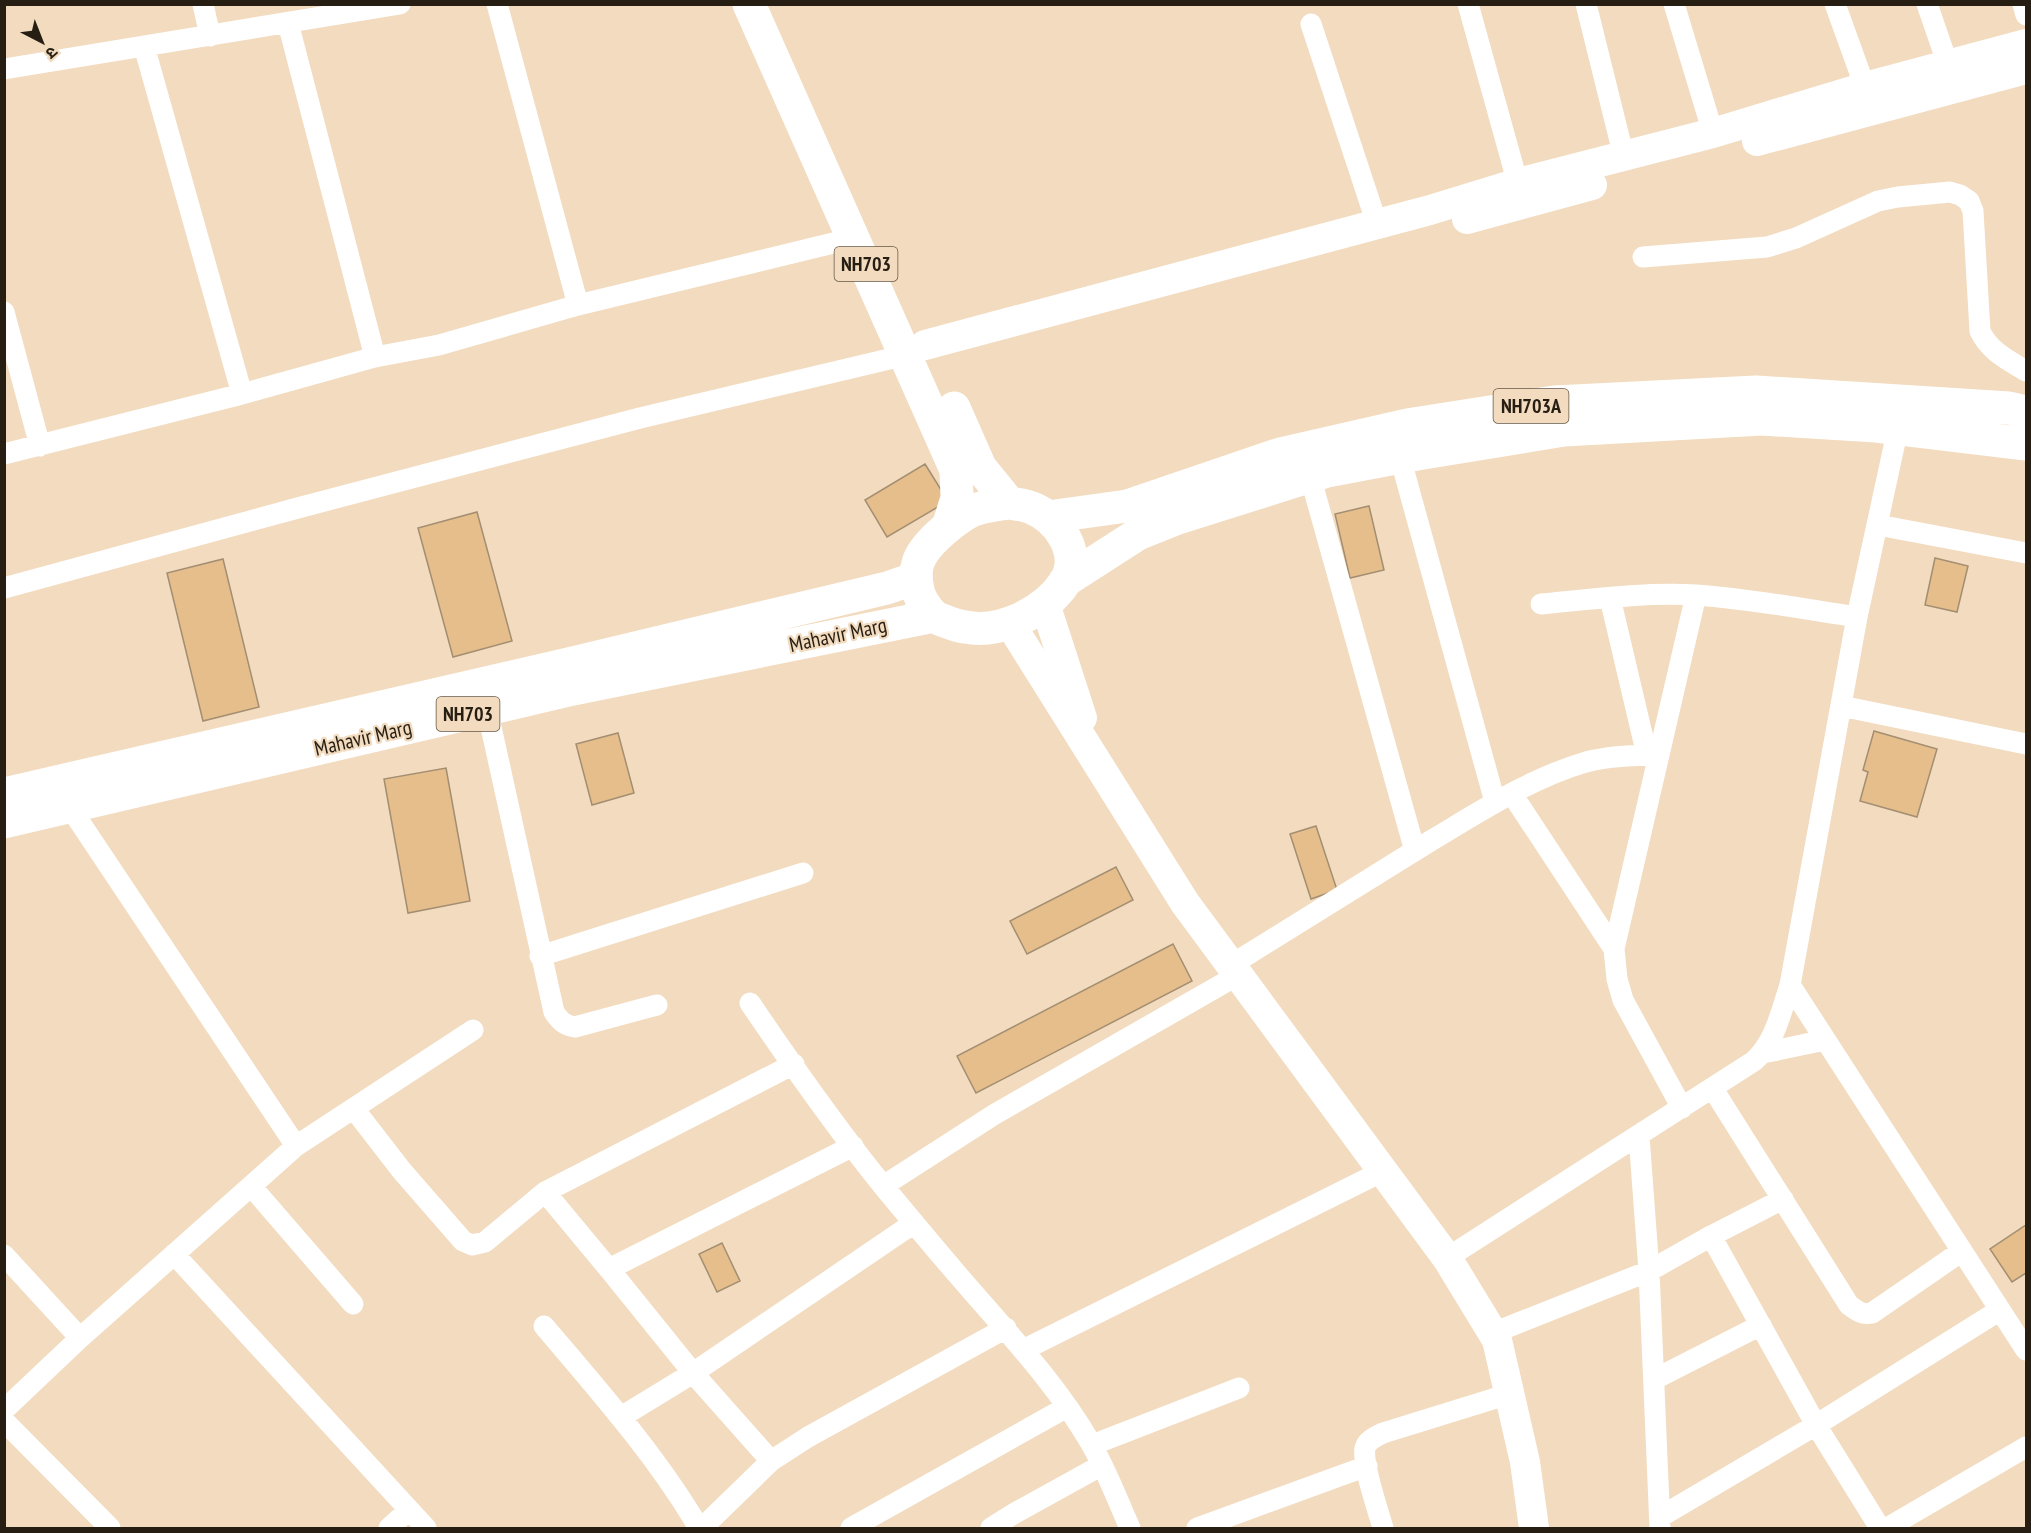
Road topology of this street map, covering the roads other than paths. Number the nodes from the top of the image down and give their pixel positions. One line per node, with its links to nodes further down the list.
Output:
1 (203, 4): 15 (street)
2 (400, 4): 13 (street)
3 (497, 4): 28 (street)
4 (749, 4): 26 (highway, NH703)
5 (771, 4): 30 (highway, NH703)
6 (1468, 4): 24 (street)
7 (1586, 4): 23 (street)
8 (1674, 4): 22 (street)
9 (1835, 4): 21 (street)
10 (1927, 4): 18 (street)
11 (2023, 4): 12 (street)
12 (2026, 15)
13 (288, 23): 15 (street); 31 (street)
14 (1311, 24): 25 (street)
15 (210, 36): 17 (street)
16 (2026, 44): 18 (street)
17 (144, 46): 19 (street); 33 (street)
18 (1948, 65): 21 (street)
19 (4, 69)
20 (2026, 69): 24 (street)
21 (1865, 87): 22 (street)
22 (1713, 133): 23 (street)
23 (1624, 157): 24 (street)
24 (1521, 193): 25 (street); 30 (street)
25 (1377, 224): 30 (street)
26 (854, 238): 28 (street); 30 (highway, NH703)
27 (1643, 257): 32 (street)
28 (578, 305): 31 (street)
29 (4, 312): 37 (street)
30 (922, 354): 41 (highway, NH703); 44 (highway, NH703); 47 (street)
31 (375, 357): 33 (street)
32 (2026, 371)
33 (242, 394): 37 (street)
34 (2026, 412): 42 (highway, NH703A)
35 (1898, 428): 36 (highway, NH703A); 39 (highway, NH703A); 43 (street)
36 (2026, 444)
37 (40, 446): 38 (street)
38 (4, 454)
39 (1400, 457): 40 (highway, NH703A); 61 (street)
40 (1310, 476): 48 (highway, NH703A); 64 (street)
41 (1009, 503): 42 (highway, NH703); 44 (highway, NH703)
42 (1048, 517): 48 (highway)
43 (1878, 525): 45 (street); 53 (street)
44 (948, 527): 46 (highway, NH703)
45 (2026, 553)
46 (916, 578): 52 (highway); 60 (highway, Mahavir Marg / NH703)
47 (4, 588)
48 (1055, 592): 54 (highway); 59 (street)
49 (1696, 595): 50 (street); 53 (street); 58 (street)
50 (1610, 598): 51 (street); 58 (street)
51 (1540, 604)
52 (934, 616): 54 (highway); 56 (highway, Mahavir Marg / NH703)
53 (1857, 617): 55 (street)
54 (1010, 622): 59 (street)
55 (1841, 706): 57 (street); 69 (street)
56 (487, 709): 62 (highway, Mahavir Marg / NH703); 67 (street)
57 (2026, 744)
58 (1653, 755): 61 (street); 66 (street)
59 (1097, 764): 68 (street)
60 (4, 794)
61 (1504, 798): 64 (street); 66 (street)
62 (69, 806): 63 (highway, Mahavir Marg / NH703); 80 (street)
63 (4, 822)
64 (1415, 851): 68 (street)
65 (803, 873): 67 (street)
66 (1614, 949): 77 (street)
67 (540, 956): 71 (street)
68 (1235, 970): 82 (street); 84 (street)
69 (1790, 985): 73 (street); 74 (street)
70 (750, 1003): 75 (street)
71 (657, 1005)
72 (473, 1030): 78 (street)
73 (1825, 1040): 74 (street); 89 (street)
74 (1763, 1053): 76 (street)
75 (794, 1064): 81 (street); 85 (street)
76 (1713, 1089): 77 (street); 86 (street)
77 (1682, 1108): 79 (street)
78 (354, 1109): 80 (street); 85 (street)
79 (1639, 1136): 92 (street); 94 (street)
80 (296, 1146): 83 (street)
81 (853, 1146): 84 (street); 93 (street)
82 (1383, 1171): 92 (street); 102 (street)
83 (251, 1186): 90 (street); 95 (street)
84 (884, 1186): 87 (street)
85 (545, 1192): 93 (street)
86 (1783, 1199): 88 (street); 89 (street)
87 (914, 1223): 99 (street); 104 (street)
88 (1711, 1236): 94 (street); 97 (street)
89 (1962, 1251): 96 (street)
90 (174, 1254): 101 (street); 118 (street)
91 (4, 1255): 101 (street)
92 (1448, 1258): 100 (street)
93 (609, 1269): 104 (street)
94 (1649, 1271): 100 (street); 105 (street)
95 (353, 1304)
96 (2000, 1310): 103 (street); 112 (street)
97 (1761, 1325): 105 (street); 112 (street)
98 (544, 1326): 110 (street)
99 (1006, 1328): 102 (street); 115 (street)
100 (1493, 1333): 107 (street)
101 (80, 1338): 109 (street)
102 (1023, 1350): 108 (street)
103 (2026, 1350)
104 (693, 1373): 110 (street); 115 (street)
105 (1655, 1379): 119 (street)
106 (1239, 1388): 113 (street)
107 (1509, 1394): 117 (street); 129 (street)
108 (1067, 1407): 113 (street); 124 (street)
109 (4, 1410)
110 (621, 1417): 123 (street)
111 (4, 1421): 120 (street)
112 (1816, 1425): 119 (street); 130 (street)
113 (1092, 1445): 116 (street)
114 (2026, 1447): 131 (street)
115 (771, 1461): 123 (street)
116 (1102, 1465): 125 (street); 126 (street)
117 (1367, 1466): 127 (street); 128 (street)
118 (409, 1510): 121 (street); 122 (street)
119 (1660, 1523)
120 (110, 1528)
121 (389, 1528)
122 (426, 1528)
123 (701, 1528)
124 (851, 1528)
125 (991, 1528)
126 (1130, 1528)
127 (1197, 1528)
128 (1383, 1528)
129 (1534, 1528)
130 (1880, 1528)
131 (1887, 1528)

